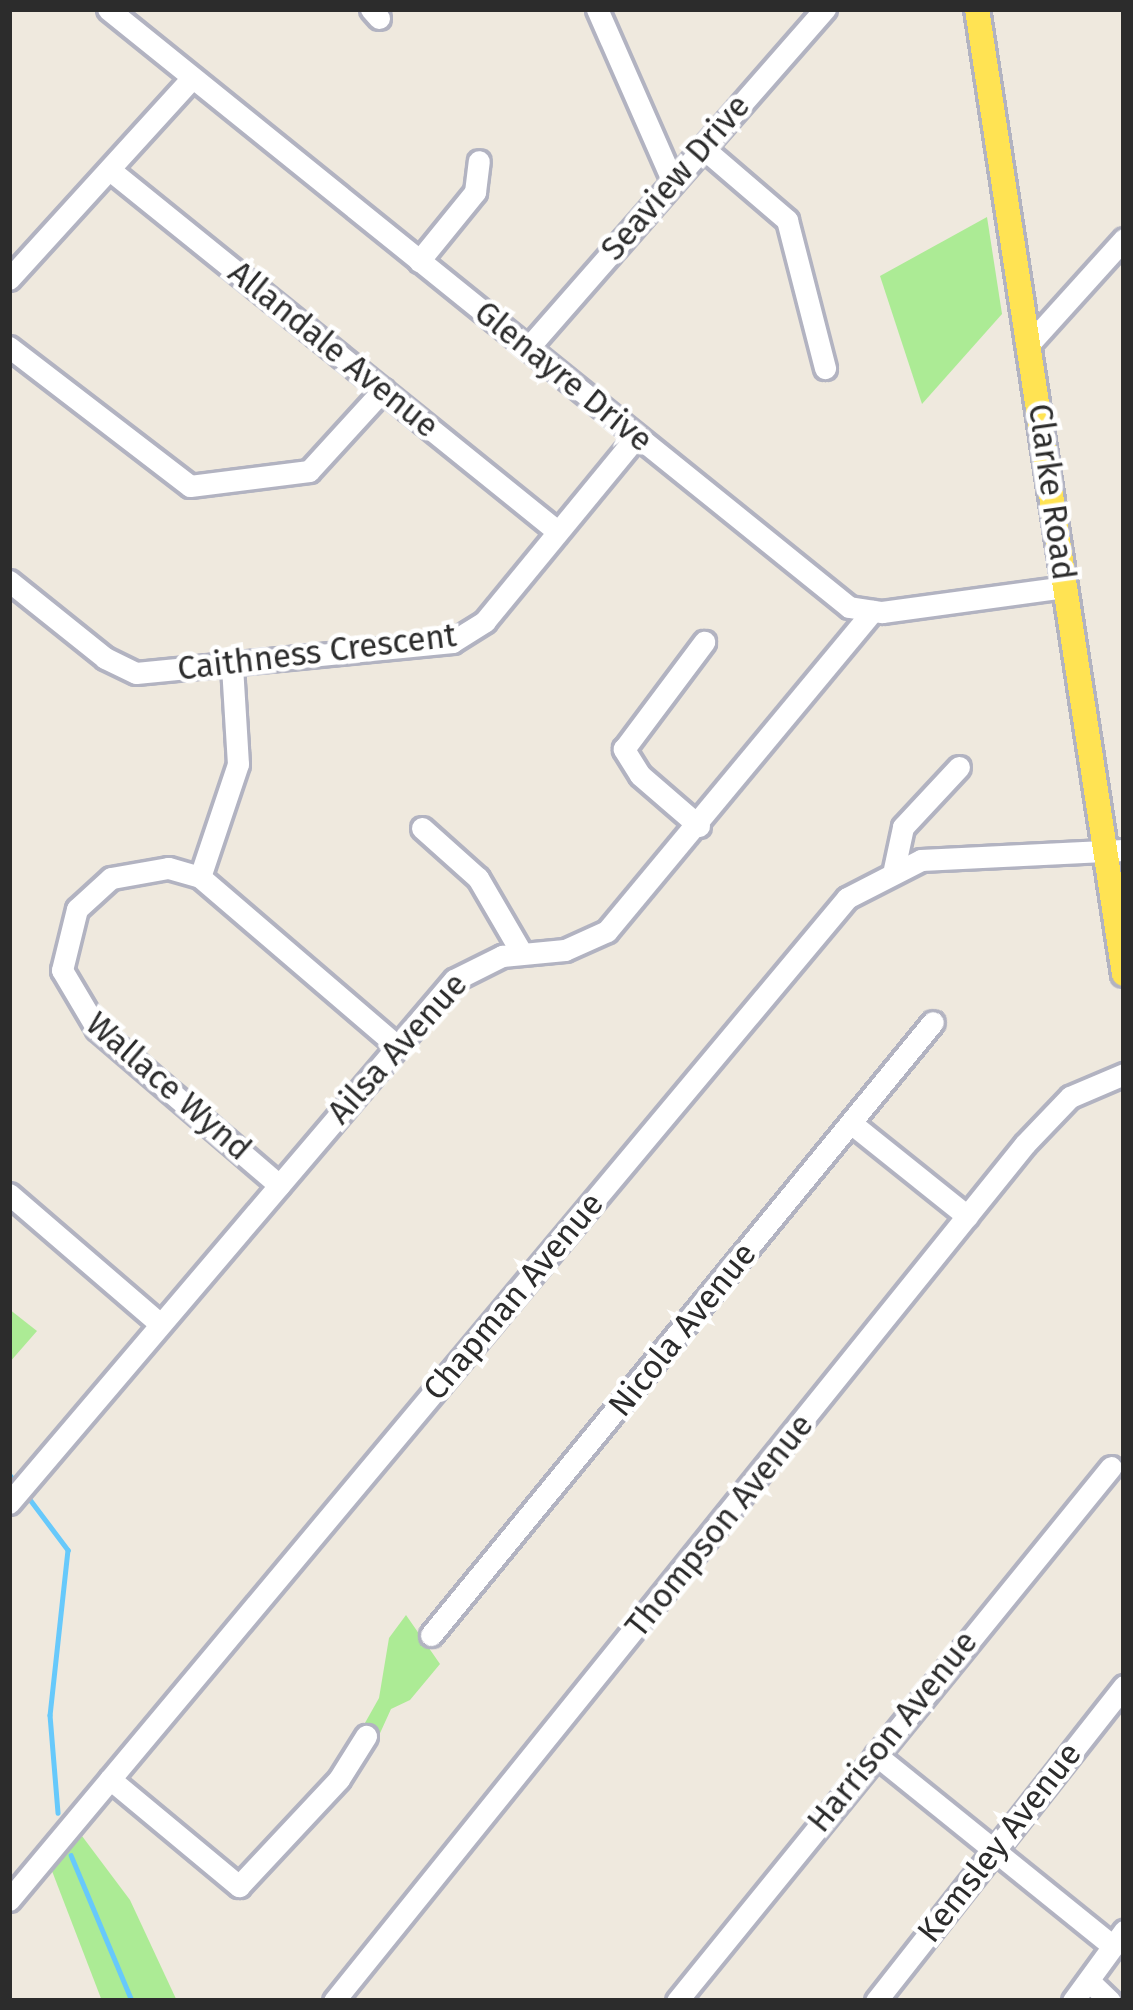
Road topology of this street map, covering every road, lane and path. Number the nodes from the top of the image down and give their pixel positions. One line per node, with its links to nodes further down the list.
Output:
1 (597, 9): 9 (street)
2 (825, 9): 6 (street, Seaview Drive)
3 (977, 9): 13 (main road, Clarke Road)
4 (119, 12): 5 (street, Glenayre Drive)
5 (192, 78): 8 (street); 11 (street, Glenayre Drive)
6 (704, 148): 9 (street, Seaview Drive); 16 (street)
7 (479, 161): 11 (street)
8 (110, 170): 12 (street); 17 (street, Allandale Avenue)
9 (673, 182): 15 (street, Seaview Drive)
10 (1124, 239): 13 (street)
11 (418, 261): 15 (street, Glenayre Drive)
12 (9, 279)
13 (1030, 343): 21 (main road, Clarke Road)
14 (9, 347): 17 (street)
15 (528, 348): 18 (street, Glenayre Drive)
16 (825, 368)
17 (383, 391): 19 (street, Allandale Avenue)
18 (636, 437): 19 (street, Caithness Crescent); 22 (street, Glenayre Drive)
19 (557, 531): 24 (street, Caithness Crescent)
20 (9, 581): 24 (street, Caithness Crescent)
21 (1064, 586): 22 (street); 28 (main road, Clarke Road)
22 (873, 611): 26 (street, Ailsa Avenue)
23 (704, 642): 26 (street)
24 (232, 666): 30 (street)
25 (959, 767): 29 (street)
26 (699, 826): 31 (street, Ailsa Avenue)
27 (422, 828): 31 (street)
28 (1114, 850): 29 (street, Chapman Avenue); 32 (main road, Clarke Road)
29 (894, 869): 47 (street, Chapman Avenue)
30 (200, 877): 34 (street); 37 (street, Wallace Wynd)
31 (521, 952): 34 (street, Ailsa Avenue)
32 (1124, 974)
33 (933, 1022): 36 (street, Nicola Avenue)
34 (398, 1047): 37 (street, Ailsa Avenue)
35 (1124, 1074): 39 (street, Thompson Avenue)
36 (850, 1123): 39 (street); 43 (street, Nicola Avenue)
37 (279, 1185): 40 (street, Ailsa Avenue)
38 (9, 1195): 40 (street)
39 (967, 1216): 53 (street, Thompson Avenue)
40 (160, 1324): 42 (street, Ailsa Avenue)
41 (1111, 1467): 46 (street, Harrison Avenue)
42 (9, 1503)
43 (430, 1635)
44 (1124, 1686): 48 (street, Kemsley Avenue)
45 (366, 1736): 47 (street)
46 (876, 1755): 48 (street); 54 (street, Harrison Avenue)
47 (110, 1779): 49 (street, Chapman Avenue)
48 (995, 1851): 51 (street); 55 (street, Kemsley Avenue)
49 (17, 1875): 50 (street, Chapman Avenue)
50 (9, 1900)
51 (1119, 1938): 52 (street)
52 (1089, 1981): 56 (street); 57 (street)
53 (334, 2001)
54 (677, 2001)
55 (876, 2001)
56 (1073, 2001)
57 (1110, 2001)

